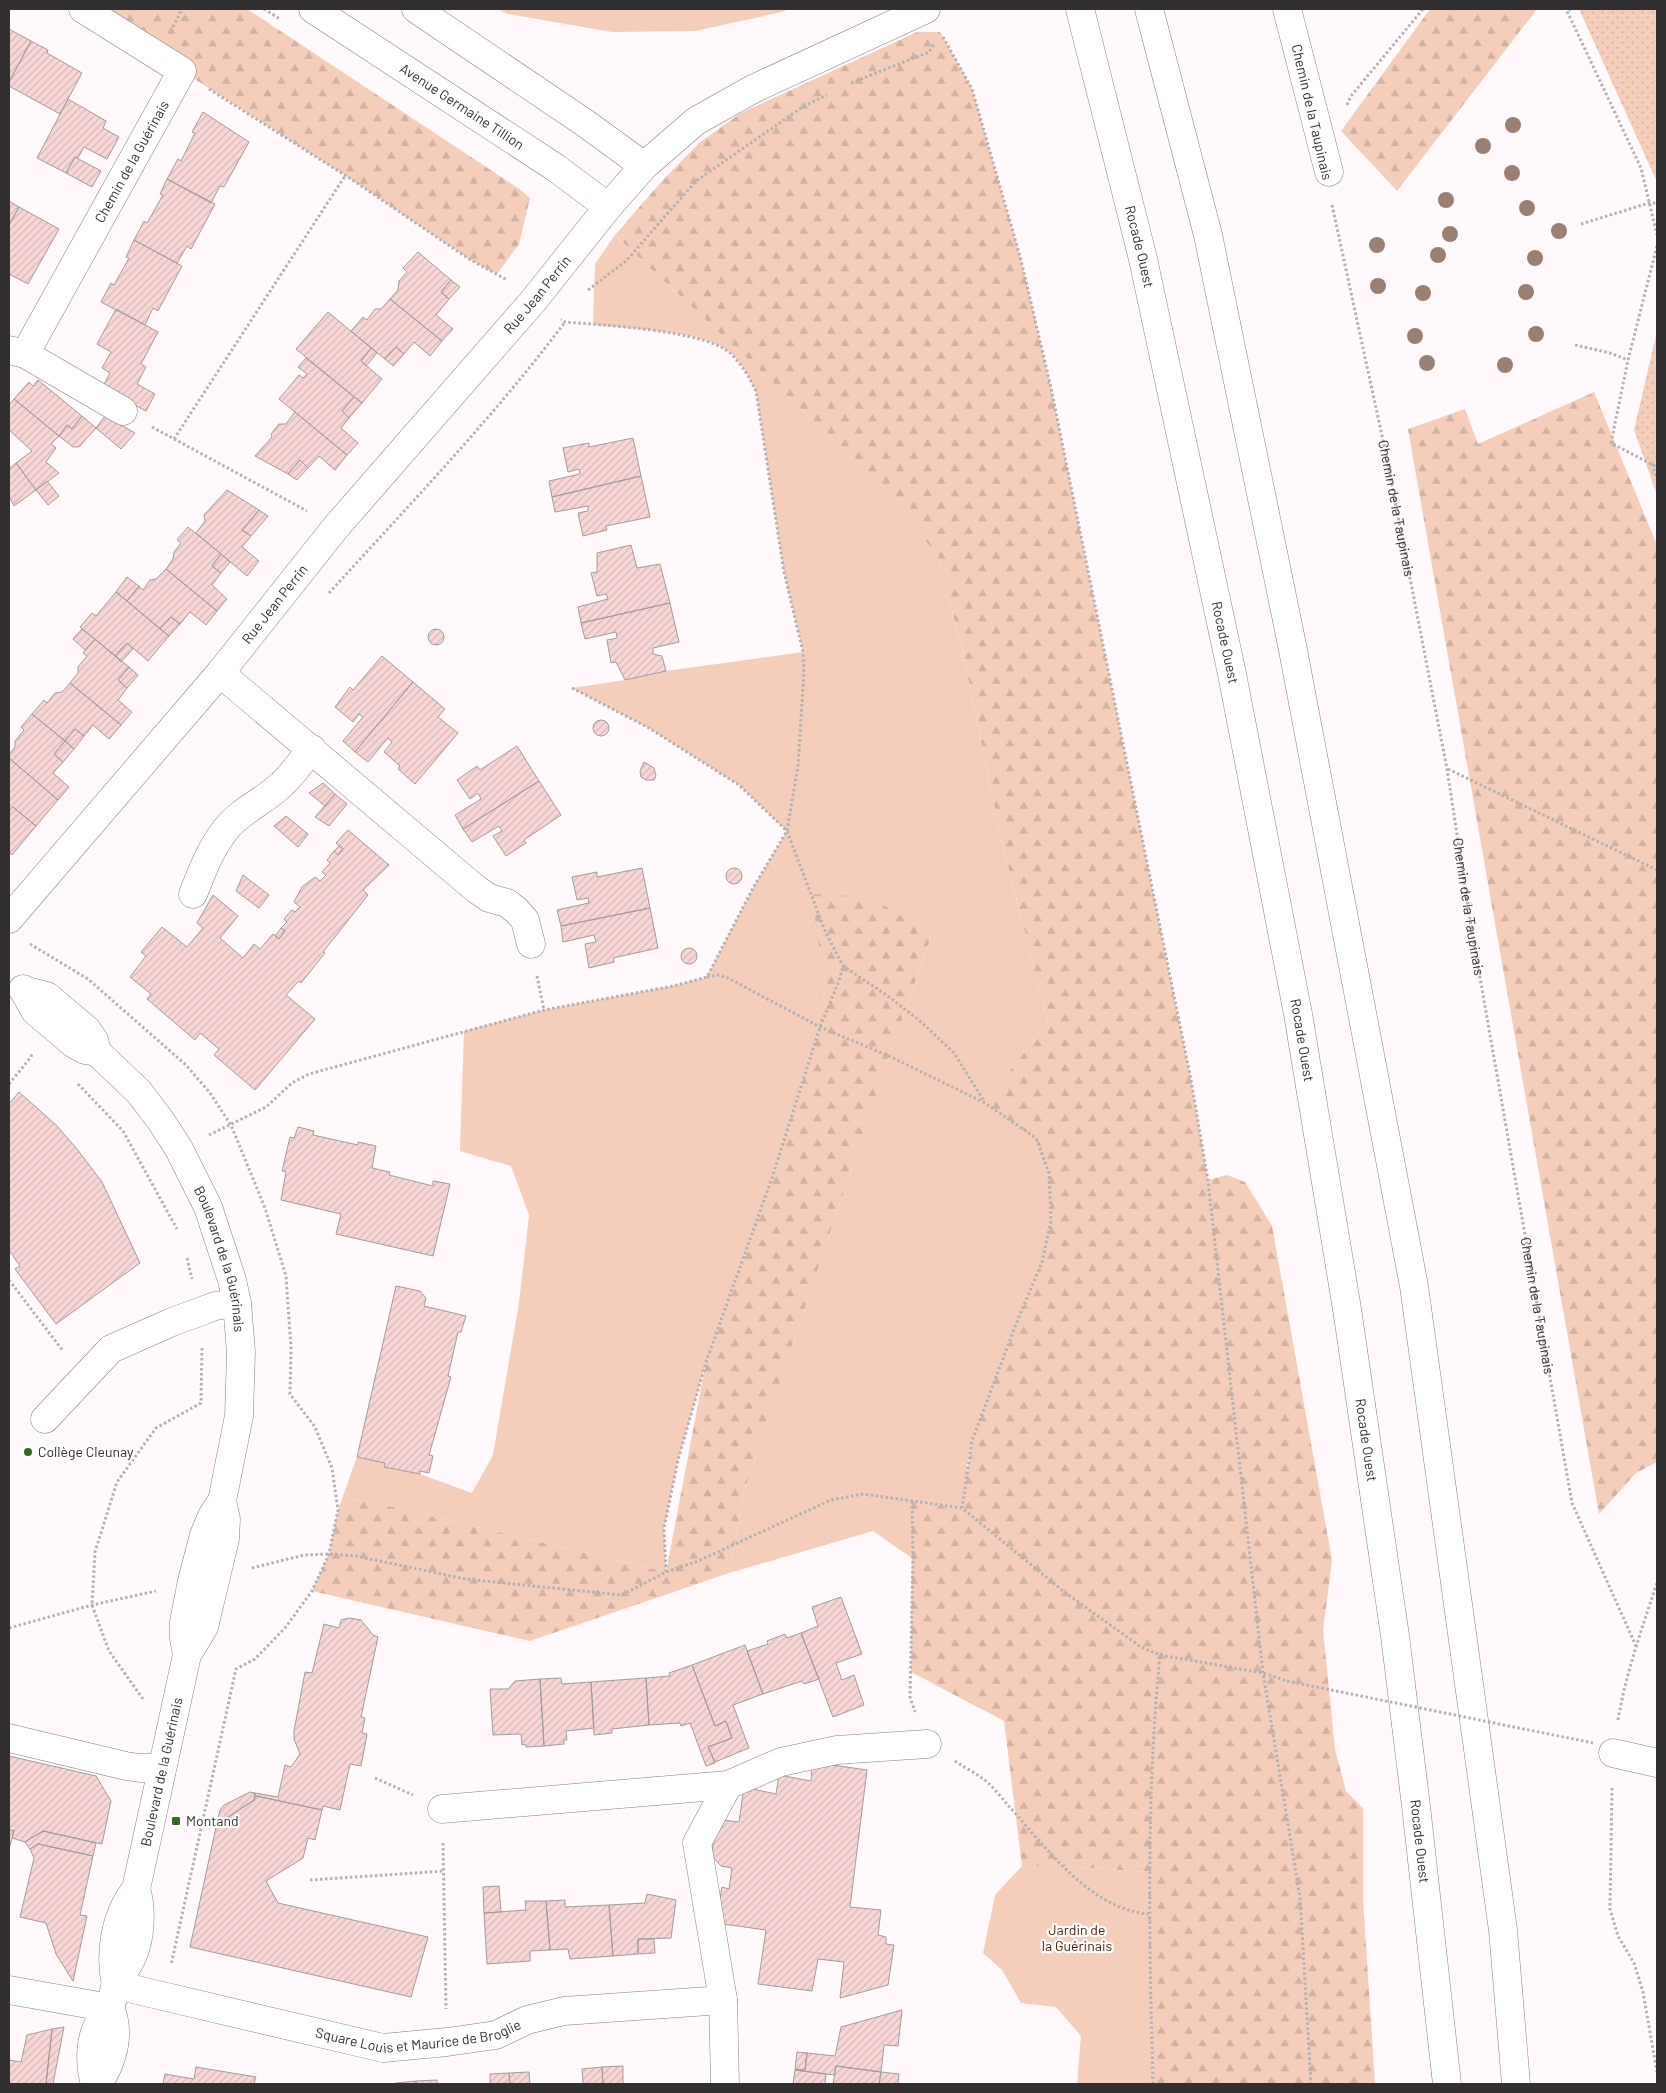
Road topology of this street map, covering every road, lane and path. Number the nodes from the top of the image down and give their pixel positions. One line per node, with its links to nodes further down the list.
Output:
1 (83, 9): 10 (main road)
2 (313, 9): 19 (main road, Avenue Germaine Tillion)
3 (416, 9): 14 (main road)
4 (926, 9): 14 (main road, Rue Jean Perrin)
5 (1080, 9): 92 (main road, Rocade Ouest)
6 (1149, 9): 93 (main road)
7 (1287, 9): 15 (main road, Chemin de la Taupinais)
8 (1423, 9): 13 (path)
9 (1568, 9): 17 (path)
10 (182, 71): 16 (path); 27 (main road, Chemin de la Guérinais)
11 (849, 84): 68 (path)
12 (834, 92): 24 (path)
13 (1344, 112)
14 (644, 166): 19 (main road, Rue Jean Perrin)
15 (1329, 172): 38 (path, Chemin de la Taupinais)
16 (345, 176): 23 (path); 30 (path)
17 (1650, 203): 18 (path); 20 (path); 21 (path)
18 (1657, 203)
19 (608, 207): 34 (main road, Rue Jean Perrin)
20 (1581, 224)
21 (1657, 235)
22 (1657, 246): 28 (path)
23 (510, 282)
24 (582, 294)
25 (564, 322): 39 (path)
26 (1575, 344): 28 (path)
27 (17, 352): 29 (main road)
28 (1628, 360): 31 (path)
29 (123, 411): 30 (path)
30 (174, 439): 34 (path)
31 (1652, 464): 32 (path); 33 (path)
32 (1657, 467)
33 (1657, 480)
34 (336, 527): 35 (main road, Rue Jean Perrin)
35 (220, 673): 37 (main road); 42 (main road, Rue Jean Perrin)
36 (572, 688): 39 (path)
37 (312, 749): 41 (main road); 43 (main road)
38 (1447, 769): 40 (path); 66 (path, Chemin de la Taupinais)
39 (787, 830): 44 (path); 45 (path)
40 (1657, 870)
41 (193, 894)
42 (9, 919)
43 (531, 944)
44 (842, 966): 47 (path); 49 (path)
45 (707, 977): 47 (path); 50 (path)
46 (16, 983): 50 (main road, Boulevard de la Guérinais)
47 (820, 1027): 49 (path); 61 (path)
48 (76, 1083): 51 (path)
49 (985, 1103): 59 (path)
50 (179, 1149): 54 (main road, Boulevard de la Guérinais)
51 (180, 1233)
52 (184, 1250): 55 (path)
53 (9, 1280): 56 (path)
54 (237, 1303): 55 (main road); 74 (main road, Boulevard de la Guérinais)
55 (202, 1311): 56 (main road); 64 (path)
56 (84, 1378): 57 (main road)
57 (45, 1420)
58 (912, 1501): 59 (path); 61 (path); 71 (path)
59 (962, 1508): 67 (path)
60 (244, 1570): 61 (path)
61 (666, 1572)
62 (1657, 1584): 66 (path)
63 (163, 1590): 64 (path)
64 (92, 1605): 65 (path); 69 (path)
65 (9, 1628)
66 (1636, 1646): 72 (path)
67 (1160, 1655): 68 (path); 80 (path)
68 (1263, 1673): 72 (path, bridge); 91 (path)
69 (145, 1701)
70 (9, 1738): 74 (main road)
71 (927, 1744): 76 (main road); 80 (path)
72 (1603, 1748): 73 (main road); 86 (path)
73 (1657, 1763)
74 (162, 1768): 82 (main road, Boulevard de la Guérinais)
75 (375, 1778): 77 (path)
76 (728, 1785): 77 (main road); 83 (main road)
77 (442, 1809): 78 (path)
78 (444, 1871): 79 (path); 84 (path)
79 (310, 1880)
80 (1148, 1914): 90 (path)
81 (9, 1990): 82 (main road, Square Louis et Maurice de Broglie)
82 (113, 1996): 84 (main road, Square Louis et Maurice de Broglie); 88 (main road)
83 (723, 2000): 84 (main road, Square Louis et Maurice de Broglie); 89 (main road)
84 (447, 2042)
85 (1657, 2050): 86 (path)
86 (1654, 2054): 87 (path)
87 (1657, 2072)
88 (97, 2084)
89 (725, 2084)
90 (1153, 2084)
91 (1311, 2084)
92 (1447, 2084)
93 (1516, 2084)

